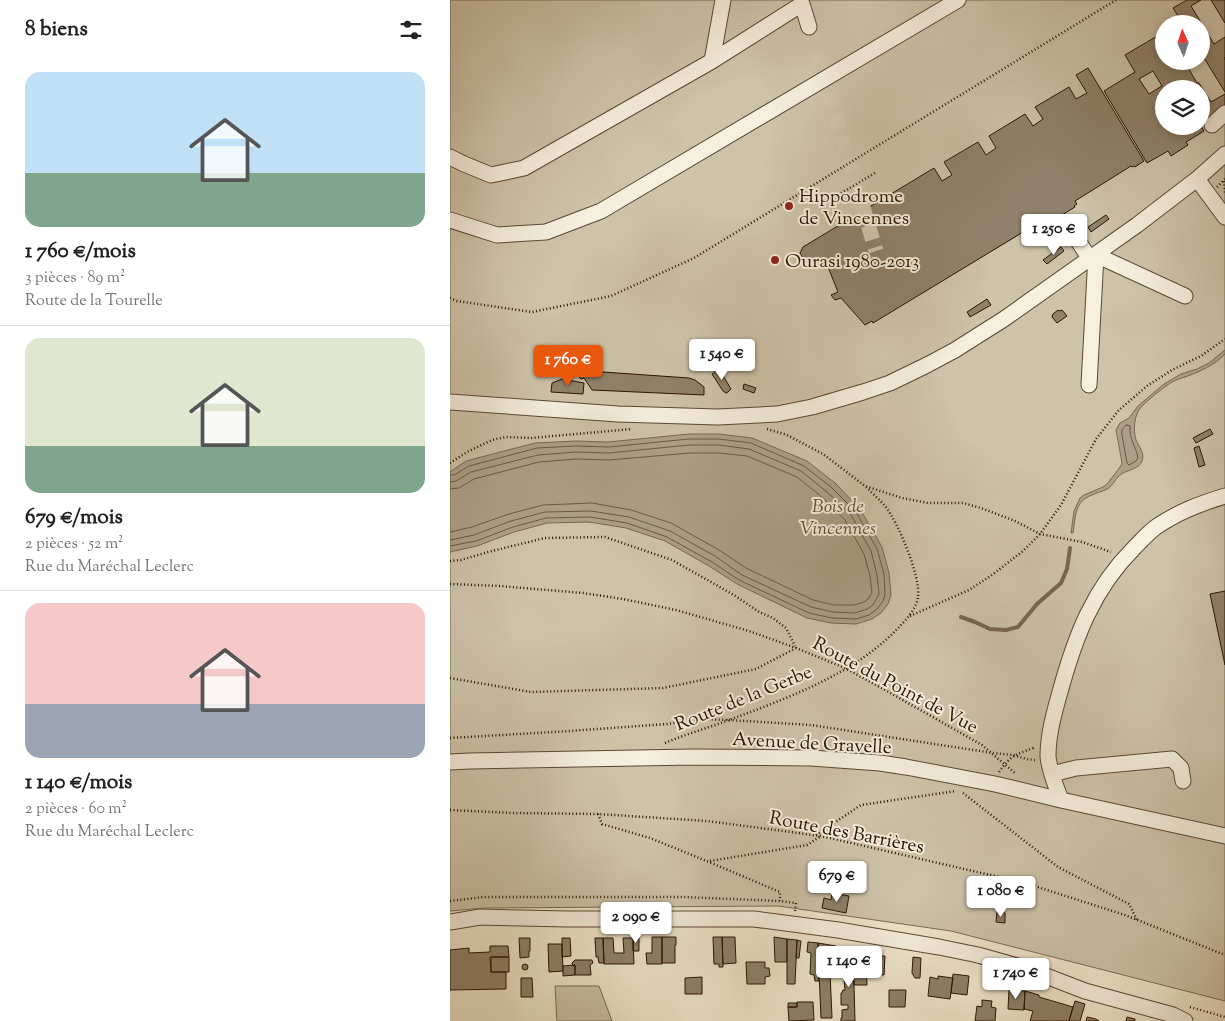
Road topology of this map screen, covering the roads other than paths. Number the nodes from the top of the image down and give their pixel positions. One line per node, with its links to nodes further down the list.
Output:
1 (723, 0): 5 (street)
2 (958, 0): 12 (street)
3 (805, 1): 4 (street); 5 (street)
4 (809, 27)
5 (712, 61): 9 (street)
6 (1225, 114): 7 (street)
7 (1212, 125)
8 (1225, 154): 10 (street)
9 (450, 157)
10 (1197, 179): 11 (street); 14 (street)
11 (1225, 217)
12 (450, 220)
13 (1078, 241): 14 (street)
14 (1093, 257): 15 (street); 16 (street); 17 (street)
15 (1185, 296)
16 (1089, 385)
17 (450, 402)
18 (1225, 496): 20 (street)
19 (450, 762): 22 (street, Avenue de Gravelle)
20 (1052, 774): 21 (street); 22 (street)
21 (1183, 781)
22 (1061, 800): 23 (street, Avenue de Gravelle)
23 (1225, 836)
24 (450, 922): 25 (street)
25 (1185, 1021)

